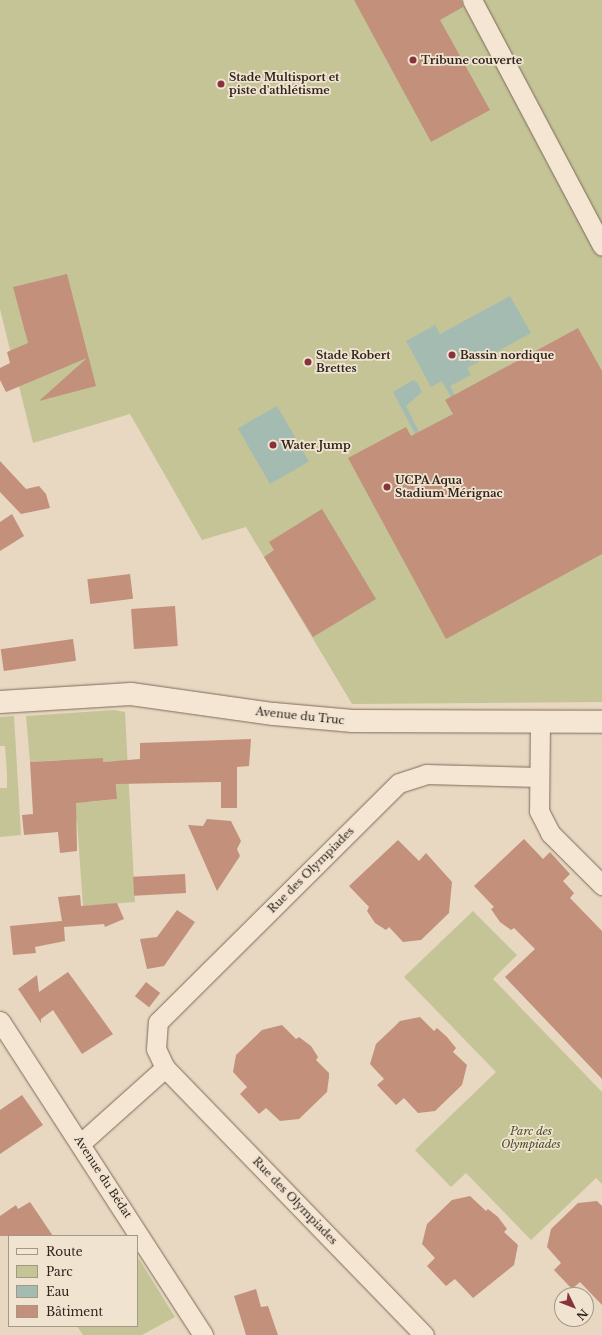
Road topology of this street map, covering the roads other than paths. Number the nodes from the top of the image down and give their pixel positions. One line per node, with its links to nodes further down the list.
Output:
1 (472, 0): 2 (street)
2 (602, 246)
3 (0, 702): 4 (street, Avenue du Truc)
4 (540, 722): 5 (street, Avenue du Truc); 6 (street)
5 (602, 722)
6 (538, 777): 7 (street); 9 (street, Rue des Olympiades)
7 (602, 885)
8 (0, 1021): 10 (street, Avenue du Bédat)
9 (166, 1068): 10 (street); 12 (street, Rue des Olympiades)
10 (81, 1143): 11 (street, Avenue du Bédat)
11 (203, 1335)
12 (424, 1335)

